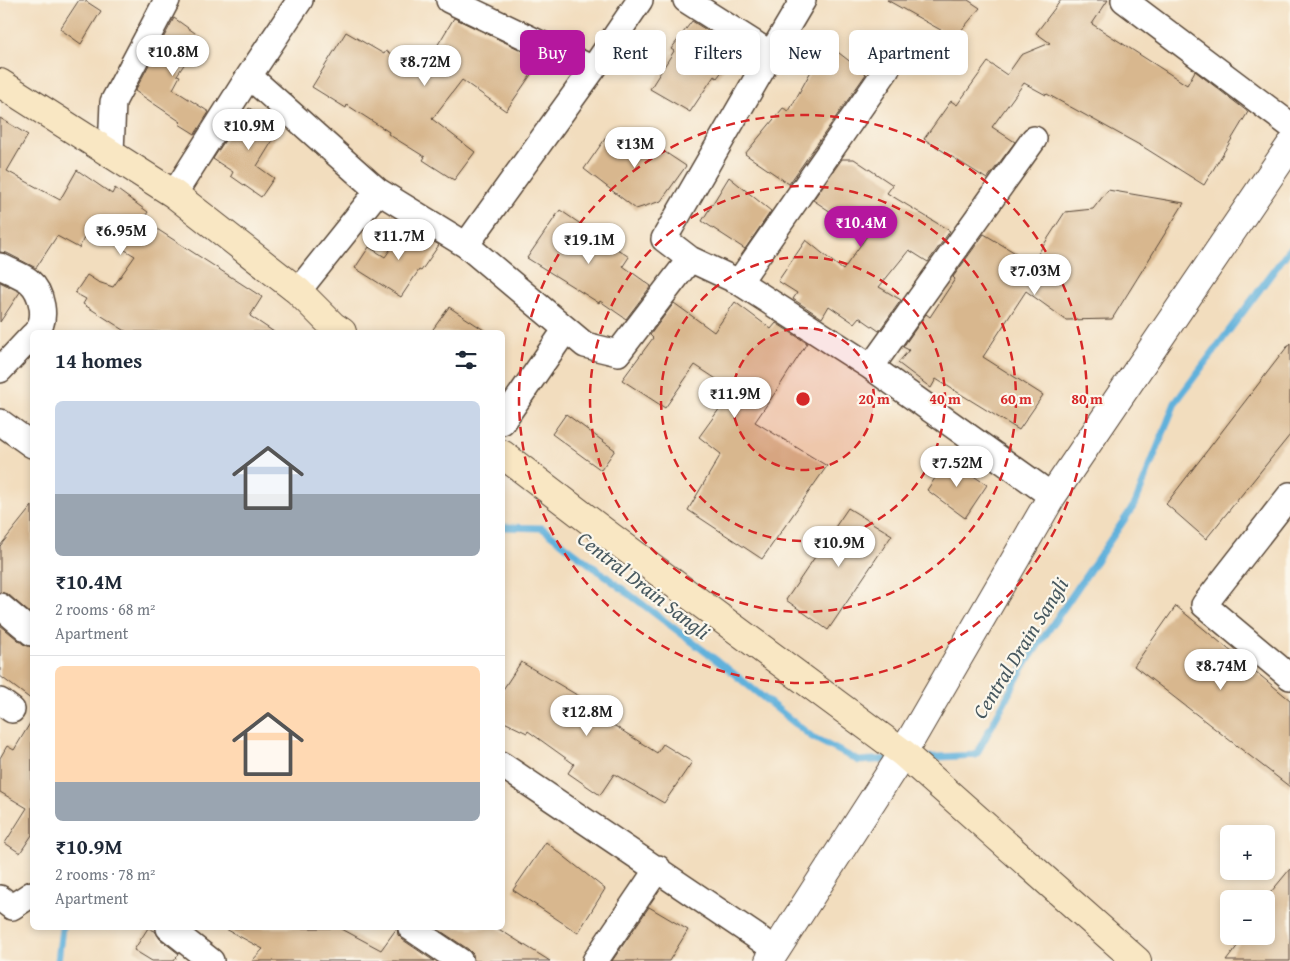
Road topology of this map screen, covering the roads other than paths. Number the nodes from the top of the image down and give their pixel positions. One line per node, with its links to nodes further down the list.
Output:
1 (167, 0): 18 (street)
2 (300, 0): 13 (street)
3 (449, 0): 11 (street)
4 (640, 0): 11 (street)
5 (686, 0): 9 (street)
6 (803, 0): 8 (street)
7 (1124, 0): 15 (street)
8 (786, 30)
9 (770, 53)
10 (770, 57): 22 (street)
11 (593, 69): 21 (street)
12 (884, 75): 24 (street)
13 (249, 76): 19 (street); 20 (street)
14 (0, 83): 18 (main road)
15 (1290, 125)
16 (1034, 138): 30 (street)
17 (1290, 146): 36 (street)
18 (111, 153): 20 (main road)
19 (378, 191): 21 (street); 25 (street)
20 (174, 194): 25 (main road)
21 (466, 245): 26 (street)
22 (690, 259): 24 (street); 26 (street)
23 (0, 266): 27 (street)
24 (740, 282): 30 (street)
25 (298, 291): 28 (main road)
26 (566, 329): 32 (street)
27 (38, 330)
28 (339, 330)
29 (30, 338): 31 (street)
30 (871, 367): 36 (street)
31 (0, 370)
32 (505, 418)
33 (0, 422): 34 (street)
34 (30, 444)
35 (505, 456): 41 (main road)
36 (1052, 496): 41 (street)
37 (1290, 496): 40 (street)
38 (0, 606): 39 (street)
39 (30, 631)
40 (1290, 677)
41 (903, 754): 48 (street); 52 (main road)
42 (505, 767): 43 (street)
43 (658, 868): 48 (street); 51 (street)
44 (30, 895): 45 (street)
45 (0, 898)
46 (172, 930): 49 (street)
47 (414, 930): 50 (street)
48 (773, 955)
49 (211, 961)
50 (460, 961)
51 (595, 961)
52 (1137, 961)

